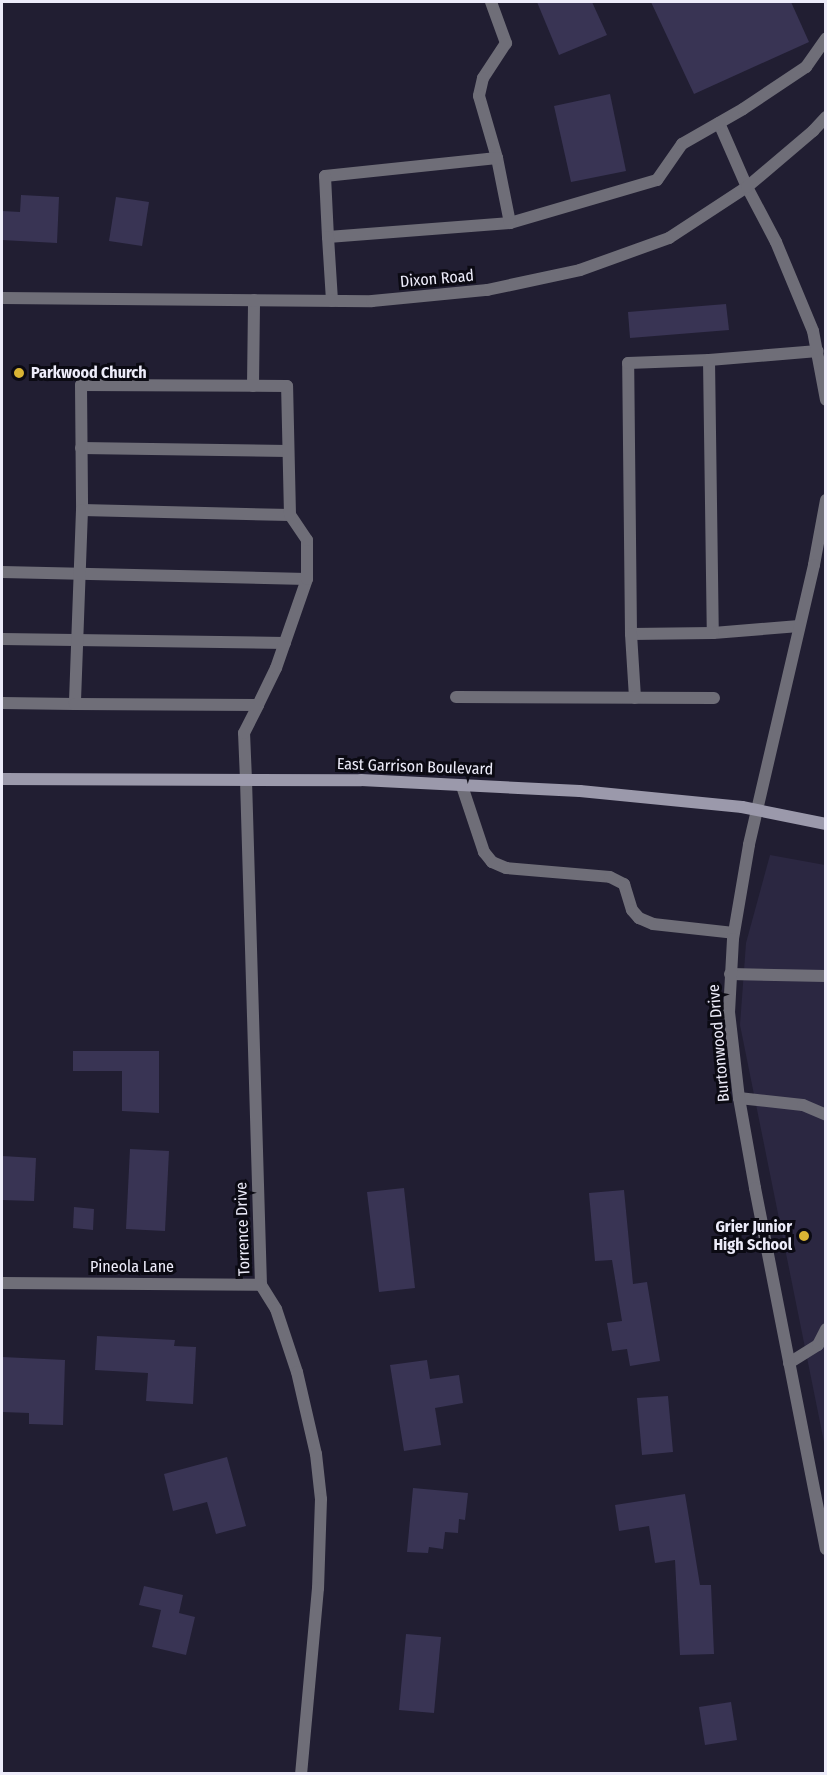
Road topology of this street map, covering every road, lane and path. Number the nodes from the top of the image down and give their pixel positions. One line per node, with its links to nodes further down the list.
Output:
1 (491, 2): 5 (street)
2 (825, 38): 4 (street)
3 (825, 117): 6 (street, Dixon Road)
4 (719, 123): 6 (street); 7 (street)
5 (497, 158): 7 (street); 8 (street)
6 (747, 187): 11 (street, Dixon Road); 12 (street)
7 (510, 223): 8 (street)
8 (328, 237): 11 (street)
9 (2, 297): 10 (street, Dixon Road)
10 (254, 300): 11 (street, Dixon Road); 14 (street)
11 (332, 301)
12 (818, 351): 13 (street); 15 (street)
13 (709, 360): 26 (street); 27 (street)
14 (253, 386): 16 (street); 17 (street)
15 (825, 400)
16 (81, 448): 17 (street); 19 (street)
17 (288, 451): 20 (street)
18 (825, 500): 21 (street, Burtonwood Drive)
19 (82, 510): 20 (street); 23 (street)
20 (290, 515): 24 (street, Torrence Drive)
21 (820, 566): 25 (street, Burtonwood Drive)
22 (2, 572): 23 (street)
23 (80, 574): 24 (street); 29 (street)
24 (307, 579): 30 (street, Torrence Drive)
25 (799, 626): 26 (street); 40 (street, Burtonwood Drive)
26 (713, 633): 27 (street)
27 (631, 634): 32 (street)
28 (2, 639): 29 (street)
29 (78, 640): 30 (street); 35 (street)
30 (285, 643): 36 (street, Torrence Drive)
31 (456, 697): 32 (street)
32 (636, 698): 33 (street)
33 (714, 698)
34 (2, 703): 35 (street)
35 (75, 704): 36 (street)
36 (258, 705): 38 (street, Torrence Drive)
37 (2, 779): 38 (main road, East Garrison Boulevard)
38 (246, 780): 39 (main road, East Garrison Boulevard); 48 (street, Torrence Drive)
39 (462, 786): 40 (main road, East Garrison Boulevard); 42 (street)
40 (759, 811): 41 (main road, East Garrison Boulevard); 42 (street, Burtonwood Drive)
41 (825, 824)
42 (734, 933): 43 (street, Burtonwood Drive)
43 (730, 974): 44 (street); 45 (street, Burtonwood Drive)
44 (825, 976)
45 (739, 1098): 46 (street); 50 (street, Burtonwood Drive)
46 (825, 1115)
47 (2, 1283): 48 (street, Pineola Lane)
48 (261, 1285): 52 (street, Torrence Drive)
49 (825, 1329): 50 (street)
50 (789, 1362): 51 (street, Burtonwood Drive)
51 (825, 1549)
52 (301, 1773)

